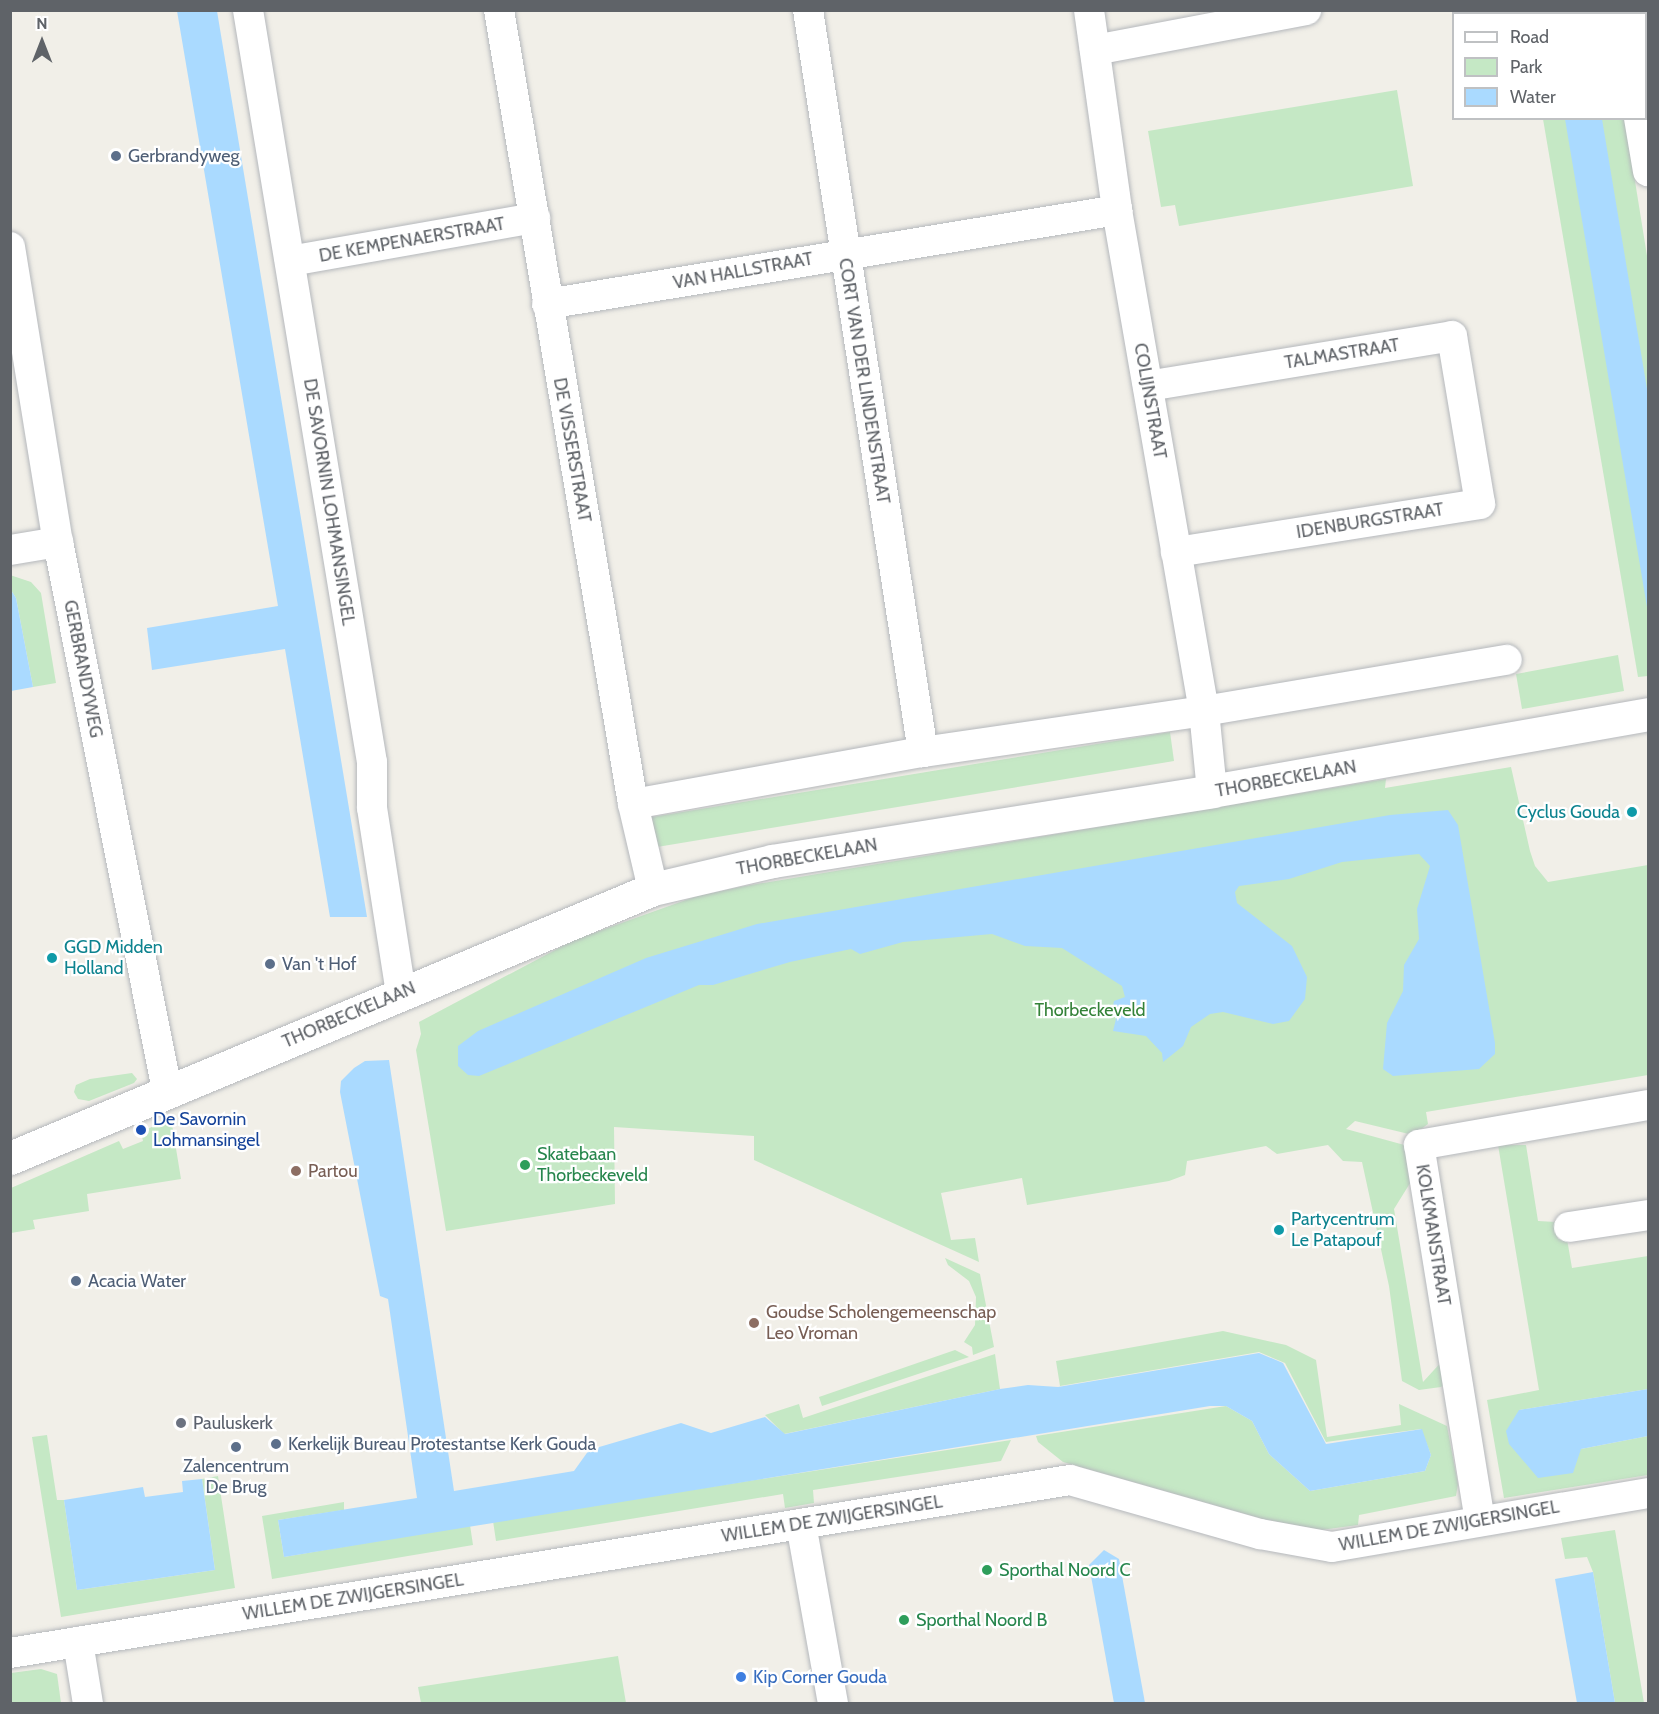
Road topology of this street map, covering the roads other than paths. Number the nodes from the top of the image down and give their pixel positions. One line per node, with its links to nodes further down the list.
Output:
1 (249, 10): 13 (street, DE SAVORNIN LOHMANSINGEL)
2 (499, 10): 10 (street, DE VISSERSTRAAT)
3 (808, 10): 12 (street, CORT VAN DER LINDENSTRAAT)
4 (1089, 10): 6 (street, COLIJNSTRAAT)
5 (1306, 10): 6 (street)
6 (1095, 50): 9 (street, COLIJNSTRAAT)
7 (1639, 120): 8 (street)
8 (1648, 171)
9 (1117, 210): 12 (street, VAN HALLSTRAAT); 15 (street, COLIJNSTRAAT)
10 (535, 218): 13 (street, DE KEMPENAERSTRAAT); 14 (street, DE VISSERSTRAAT)
11 (10, 247): 17 (street, GERBRANDYWEG)
12 (843, 254): 14 (street, VAN HALLSTRAAT); 23 (street, CORT VAN DER LINDENSTRAAT)
13 (290, 261): 27 (street, DE SAVORNIN LOHMANSINGEL)
14 (547, 304): 25 (street, DE VISSERSTRAAT)
15 (1148, 386): 16 (street, TALMASTRAAT); 19 (street, COLIJNSTRAAT)
16 (1466, 420): 19 (street, IDENBURGSTRAAT)
17 (58, 542): 18 (street); 28 (street, GERBRANDYWEG)
18 (10, 550)
19 (1176, 552): 21 (street, COLIJNSTRAAT)
20 (1507, 660): 21 (street)
21 (1204, 711): 23 (street); 24 (street, COLIJNSTRAAT)
22 (1648, 714): 24 (main road, THORBECKELAAN)
23 (923, 752): 25 (street)
24 (1212, 791): 26 (main road, THORBECKELAAN)
25 (633, 804): 26 (street, DE VISSERSTRAAT)
26 (653, 889): 27 (main road, THORBECKELAAN)
27 (401, 994): 28 (main road, THORBECKELAAN)
28 (166, 1090): 30 (main road, THORBECKELAAN)
29 (1648, 1106): 34 (street, KOLKMANSTRAAT)
30 (10, 1158)
31 (1648, 1215): 32 (street)
32 (1569, 1227)
33 (1648, 1493): 34 (street, WILLEM DE ZWIJGERSINGEL)
34 (1480, 1521): 35 (street, WILLEM DE ZWIJGERSINGEL)
35 (801, 1524): 36 (street, WILLEM DE ZWIJGERSINGEL); 39 (street)
36 (78, 1642): 37 (street, WILLEM DE ZWIJGERSINGEL); 38 (street)
37 (10, 1653)
38 (88, 1704)
39 (832, 1704)

